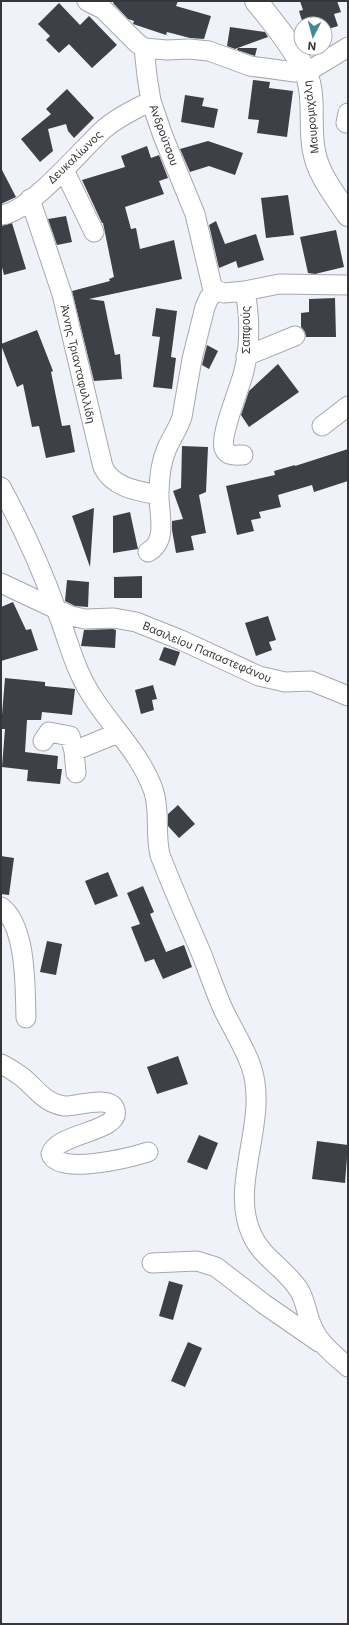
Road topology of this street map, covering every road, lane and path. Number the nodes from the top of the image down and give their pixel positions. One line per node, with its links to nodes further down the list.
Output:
1 (256, 1): 5 (street, Μαυρομιχάλη)
2 (92, 3): 4 (street)
3 (348, 47): 5 (street)
4 (144, 48): 5 (street); 6 (street, Ανδρούτσου)
5 (305, 70): 10 (street, Μαυρομιχάλη)
6 (151, 101): 7 (street, Δευκαλίωνος); 13 (street, Ανδρούτσου)
7 (64, 170): 8 (street, Δευκαλίωνος); 11 (street)
8 (30, 199): 9 (street, Δευκαλίωνος); 21 (street, Άννης Τριανταφυλλίδη)
9 (1, 215)
10 (348, 215)
11 (94, 232)
12 (348, 286): 14 (street, Σαπφούς)
13 (216, 290): 14 (street); 21 (street)
14 (245, 291): 16 (street, Σαπφούς)
15 (295, 336): 16 (street)
16 (246, 356): 19 (street, Σαπφούς)
17 (348, 406): 18 (street)
18 (322, 426)
19 (243, 455)
20 (1, 487): 24 (street)
21 (158, 495): 22 (street)
22 (148, 552)
23 (1, 583): 24 (street, Βασιλείου Παπαστεφάνου)
24 (57, 609): 25 (street, Βασιλείου Παπαστεφάνου); 26 (street)
25 (348, 696)
26 (118, 733): 28 (street); 36 (street)
27 (43, 741): 28 (street)
28 (74, 752): 29 (street)
29 (76, 772)
30 (1, 907): 31 (street)
31 (8, 929): 32 (street)
32 (26, 1018)
33 (1, 1064): 34 (street)
34 (148, 1152)
35 (152, 1263): 36 (street)
36 (322, 1344): 37 (street)
37 (348, 1367)

